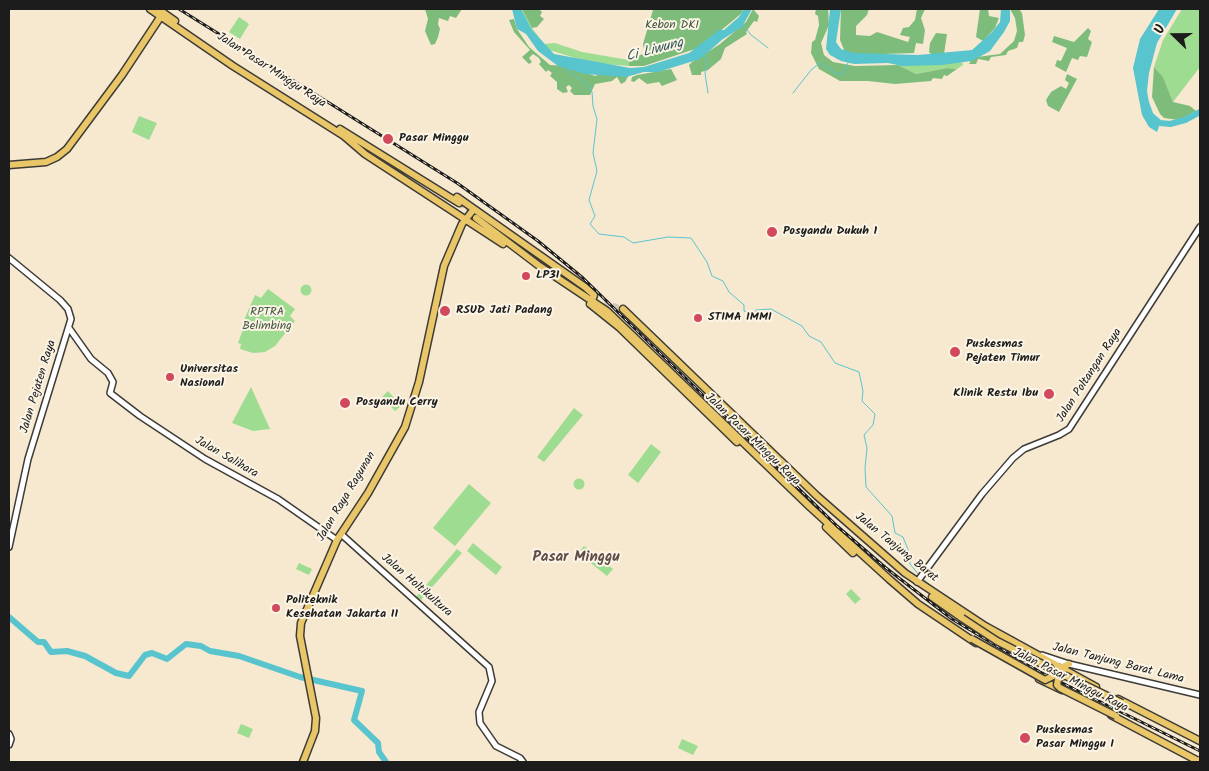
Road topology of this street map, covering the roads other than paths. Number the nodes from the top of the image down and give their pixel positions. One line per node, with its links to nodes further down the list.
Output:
1 (150, 9): 3 (main road, Jalan Pasar Minggu Raya)
2 (158, 9): 5 (main road, Jalan Pasar Minggu Raya)
3 (161, 17): 4 (main road); 5 (main road, Jalan Pasar Minggu Raya)
4 (9, 165)
5 (457, 205): 6 (main road, Jalan Pasar Minggu Raya); 8 (main road, Jalan Pasar Minggu Raya); 9 (main road)
6 (474, 208): 8 (main road, Jalan Raya Ragunan); 14 (main road, Jalan Pasar Minggu Raya)
7 (477, 217): 14 (main road, Jalan Pasar Minggu Raya)
8 (466, 218): 9 (main road, Jalan Raya Ragunan); 10 (main road, Jalan Pasar Minggu Raya)
9 (460, 227): 12 (main road, Jalan Raya Ragunan)
10 (479, 227): 12 (main road, Jalan Raya Ragunan); 14 (main road, Jalan Pasar Minggu Raya)
11 (1200, 227): 24 (street, Jalan Poltangan Raya)
12 (456, 243): 19 (main road, Jalan Raya Ragunan)
13 (9, 258): 18 (street, Jalan Pejaten Raya)
14 (542, 263): 15 (main road, Jalan Pasar Minggu Raya); 16 (main road, Jalan Pasar Minggu Raya)
15 (582, 295): 16 (main road, Jalan Pasar Minggu Raya); 20 (main road, Jalan Pasar Minggu Raya)
16 (596, 300): 20 (main road, Jalan Pasar Minggu Raya)
17 (624, 310): 24 (main road, Jalan Tanjung Barat)
18 (69, 328): 22 (street, Jalan Salihara); 23 (street, Jalan Pejaten Raya)
19 (407, 419): 21 (main road, Jalan Raya Ragunan); 22 (main road, Jalan Raya Ragunan)
20 (809, 509): 25 (main road, Jalan Pasar Minggu Raya)
21 (341, 534): 29 (main road, Jalan Raya Ragunan); 37 (street, Jalan Holtikultura)
22 (334, 538): 29 (main road, Jalan Raya Ragunan)
23 (9, 547)
24 (920, 580): 25 (main road, bridge); 26 (main road, Jalan Tanjung Barat)
25 (909, 596): 35 (main road, Jalan Pasar Minggu Raya)
26 (1032, 652): 27 (street, Jalan Tanjung Barat Lama); 28 (main road, Jalan Tanjung Barat)
27 (1069, 664): 28 (main road); 30 (street, Jalan Tanjung Barat Lama)
28 (1060, 668): 31 (main road, Jalan Tanjung Barat)
29 (306, 673): 36 (main road, Jalan Raya Ragunan)
30 (1200, 695)
31 (1182, 731): 33 (main road, Jalan Tanjung Barat); 35 (main road, bridge)
32 (9, 734): 34 (street)
33 (1200, 741)
34 (9, 745)
35 (1180, 750): 38 (main road, Jalan Pasar Minggu Raya)
36 (302, 762)
37 (522, 762)
38 (1200, 762)

